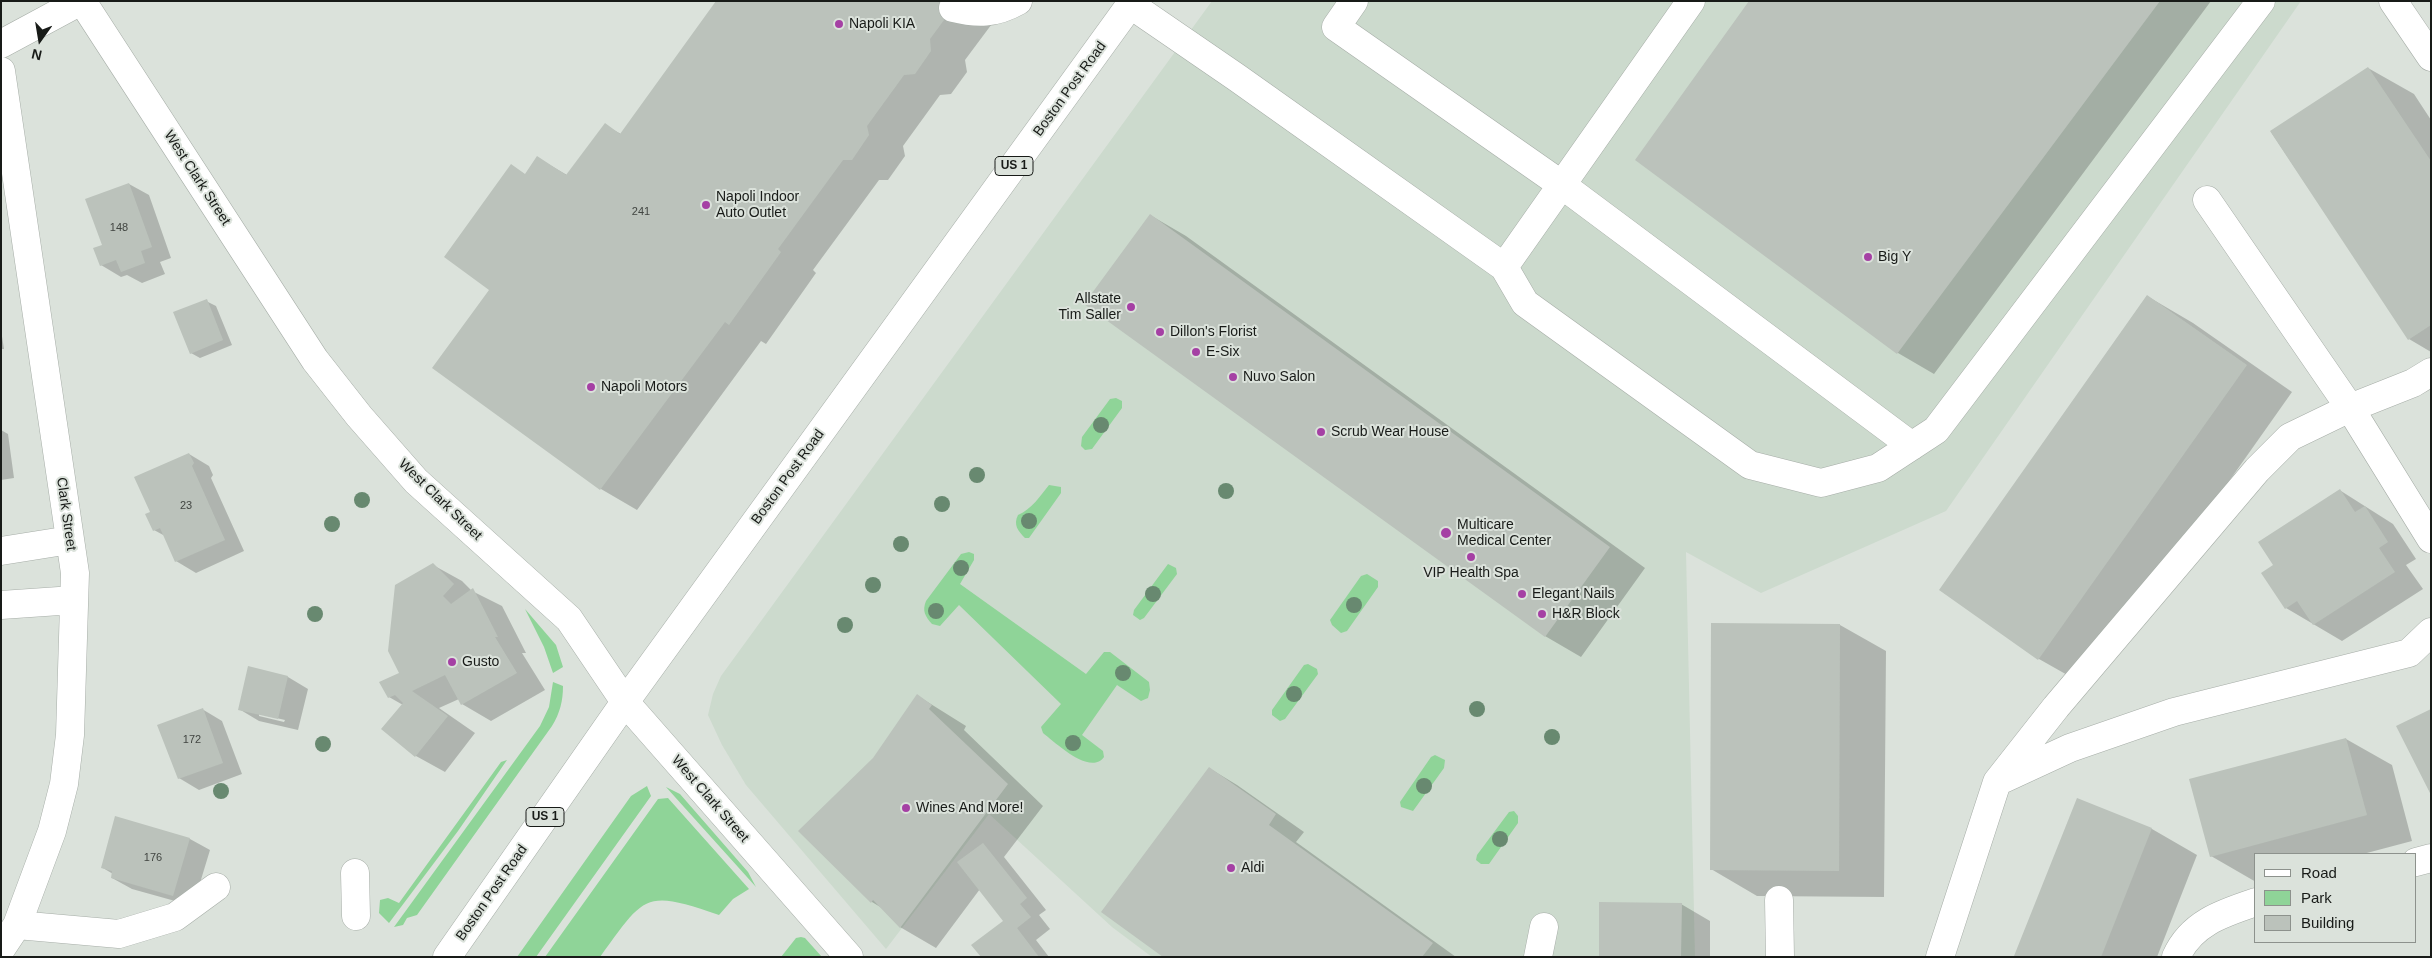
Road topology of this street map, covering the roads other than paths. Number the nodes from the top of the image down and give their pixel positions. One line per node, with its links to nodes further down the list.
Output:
1 (82, 1): 9 (main road, West Clark Street); 24 (main road, West Clark Street)
2 (1018, 1): 8 (main road)
3 (1354, 1): 12 (main road)
4 (1691, 1): 12 (main road)
5 (2261, 1): 17 (main road)
6 (2393, 1): 10 (main road)
7 (1132, 3): 14 (main road); 24 (main road, Boston Post Road / US 1)
8 (953, 8)
9 (1, 44)
10 (2431, 57)
11 (2, 84): 19 (main road, Clark Street)
12 (1562, 185): 14 (main road); 17 (main road)
13 (2207, 200): 16 (main road)
14 (1504, 267): 17 (main road)
15 (2431, 372): 16 (main road)
16 (2350, 408): 18 (main road); 25 (main road)
17 (1912, 446)
18 (2431, 539)
19 (70, 540): 20 (main road); 21 (main road, Clark Street)
20 (1, 551)
21 (74, 600): 22 (main road); 33 (main road, Clark Street)
22 (1, 605)
23 (2431, 632): 25 (main road)
24 (625, 702): 36 (main road, Boston Post Road / US 1); 37 (main road, West Clark Street)
25 (1997, 782): 40 (main road)
26 (2431, 858): 27 (main road)
27 (2417, 862)
28 (355, 873): 32 (main road)
29 (216, 887): 33 (main road)
30 (1779, 900): 39 (main road)
31 (2254, 903): 41 (main road)
32 (356, 916)
33 (17, 924): 35 (main road, Clark Street)
34 (1544, 927): 38 (main road)
35 (1, 949)
36 (447, 957)
37 (849, 957)
38 (1538, 957)
39 (1780, 957)
40 (1940, 957)
41 (2176, 957)

